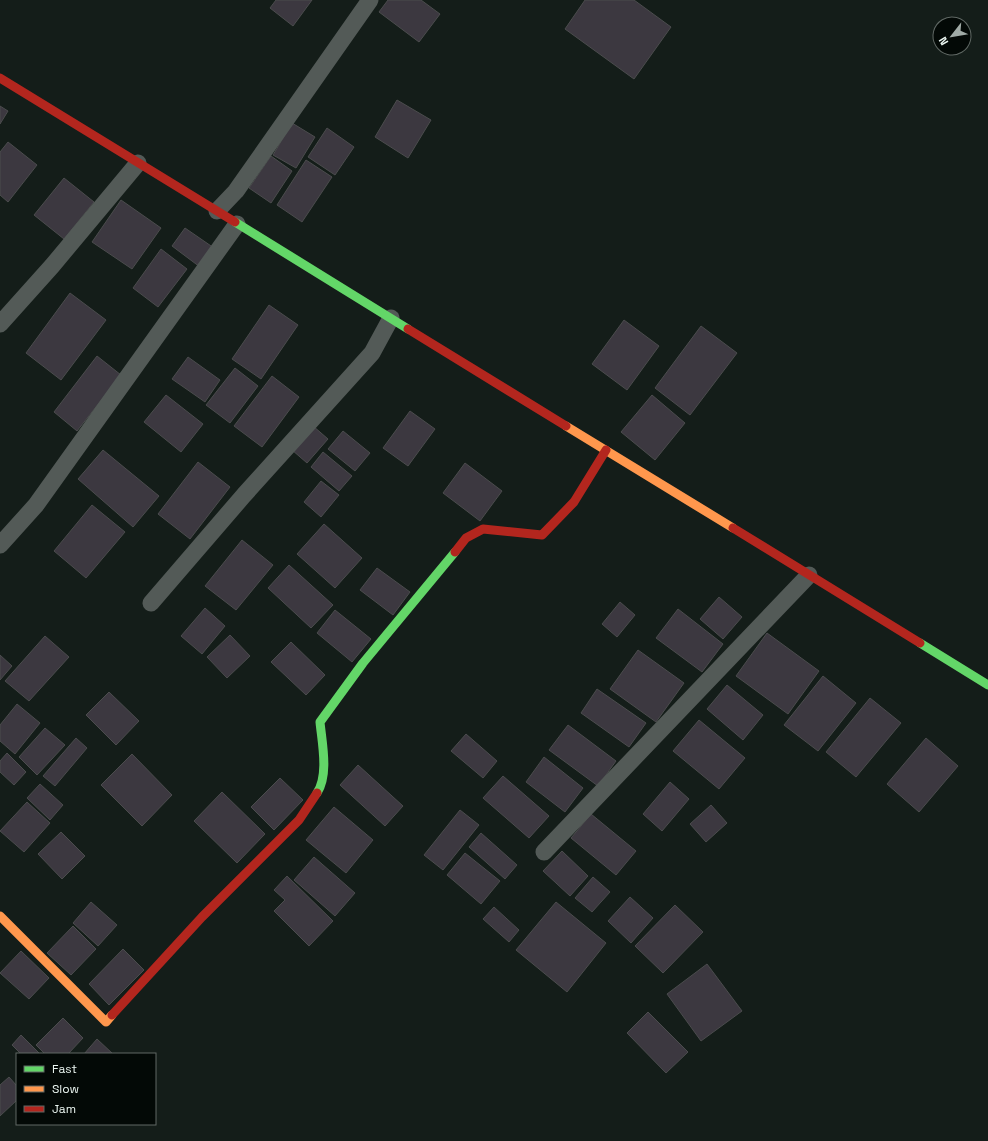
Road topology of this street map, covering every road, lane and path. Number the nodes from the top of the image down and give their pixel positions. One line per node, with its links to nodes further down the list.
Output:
1 (370, 0): 4 (street)
2 (0, 78): 3 (street)
3 (138, 162): 4 (street); 7 (street)
4 (217, 211): 5 (street)
5 (237, 224): 6 (street); 9 (street)
6 (391, 318): 8 (street); 11 (street)
7 (0, 324)
8 (606, 450): 10 (street); 14 (street)
9 (0, 545)
10 (809, 575): 12 (street); 13 (street)
11 (152, 603)
12 (988, 685)
13 (544, 852)
14 (0, 916)

